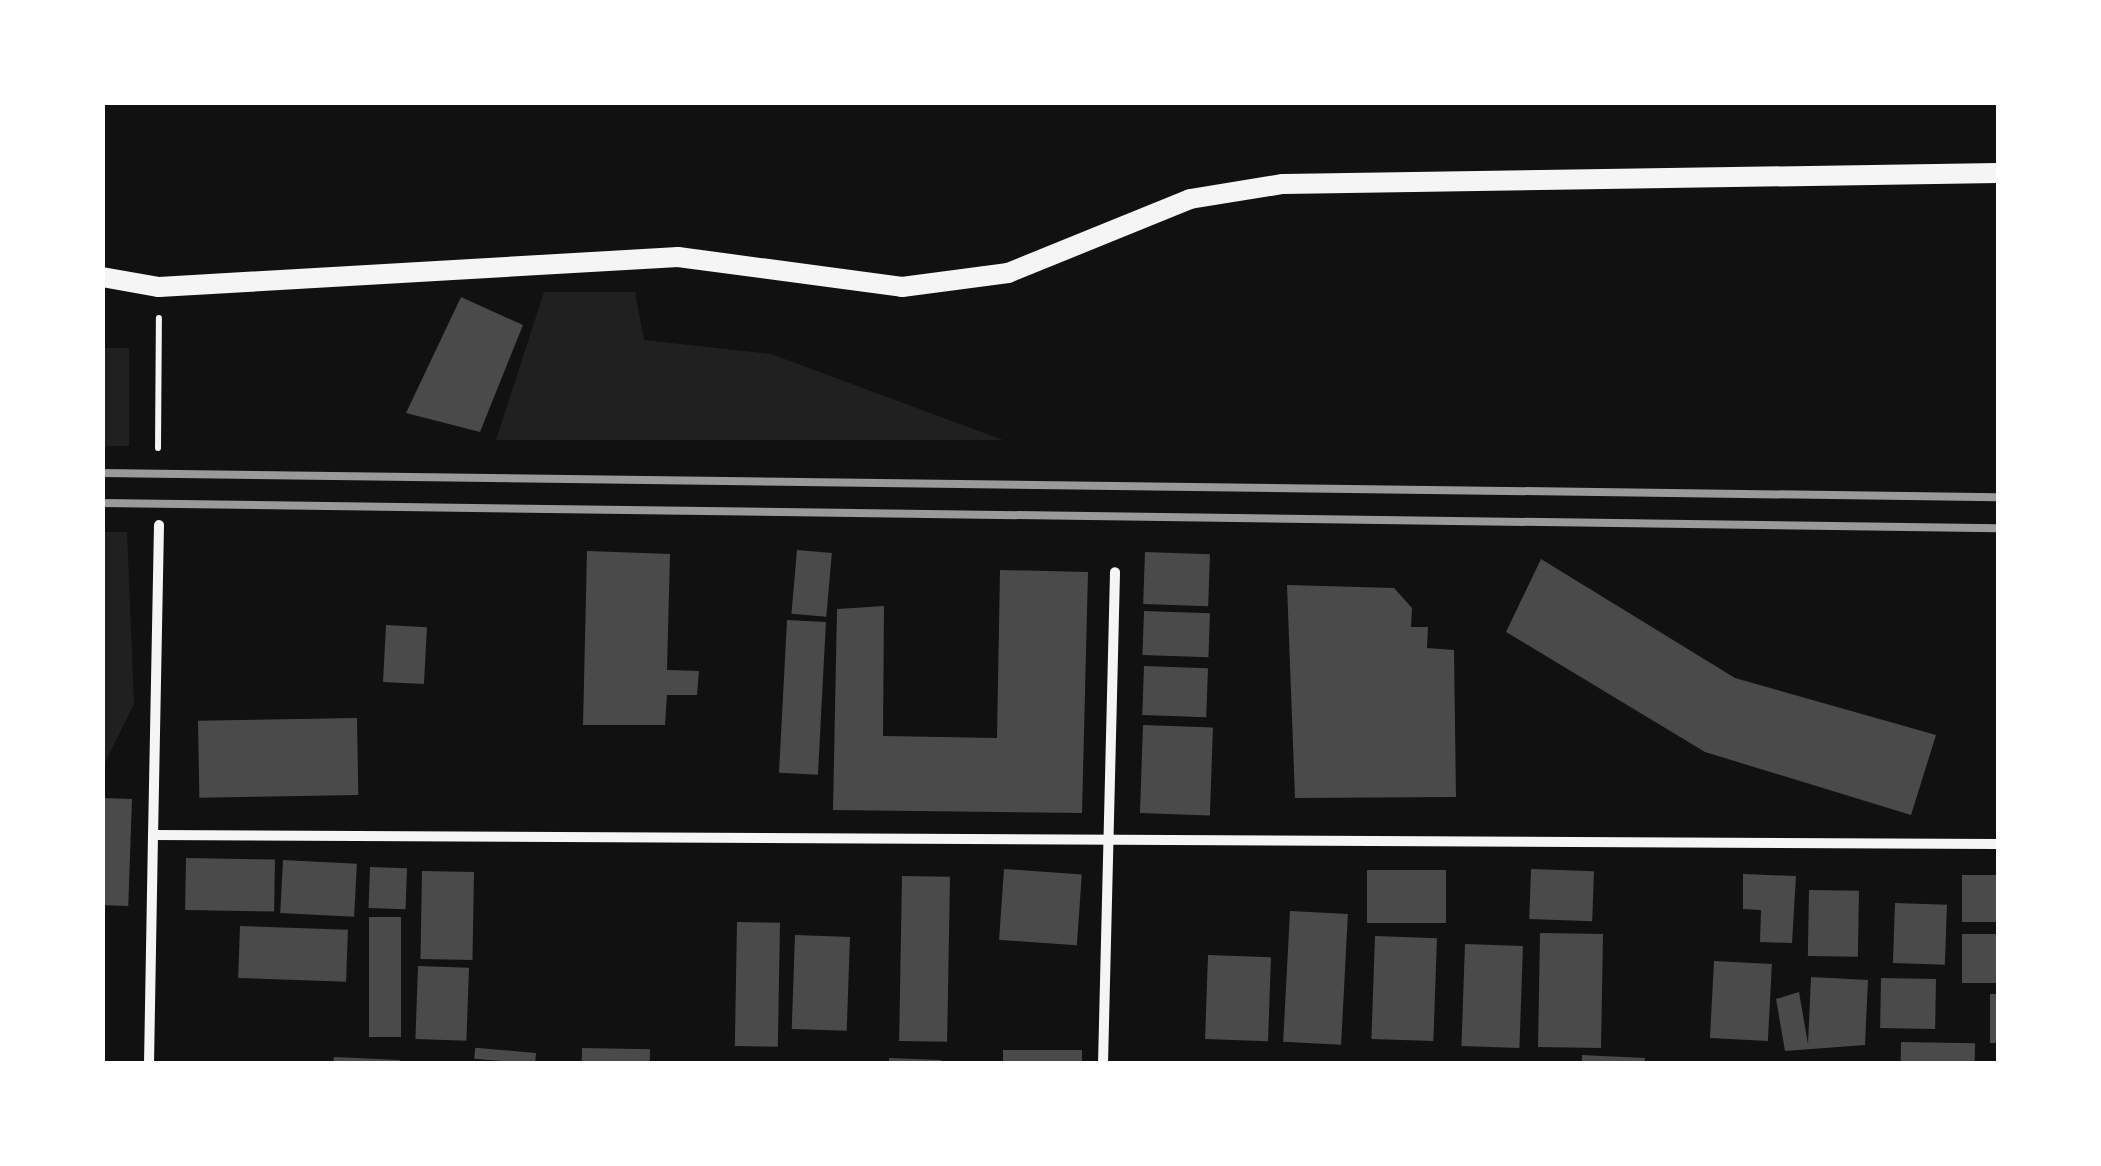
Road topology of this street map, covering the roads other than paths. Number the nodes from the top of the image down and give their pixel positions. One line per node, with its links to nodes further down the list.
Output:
1 (1998, 173): 2 (main road)
2 (102, 278)
3 (159, 525): 5 (street)
4 (1115, 572): 6 (street)
5 (153, 835): 6 (street); 8 (street)
6 (1107, 839): 7 (street); 9 (street)
7 (1998, 844)
8 (149, 1064)
9 (1103, 1064)

